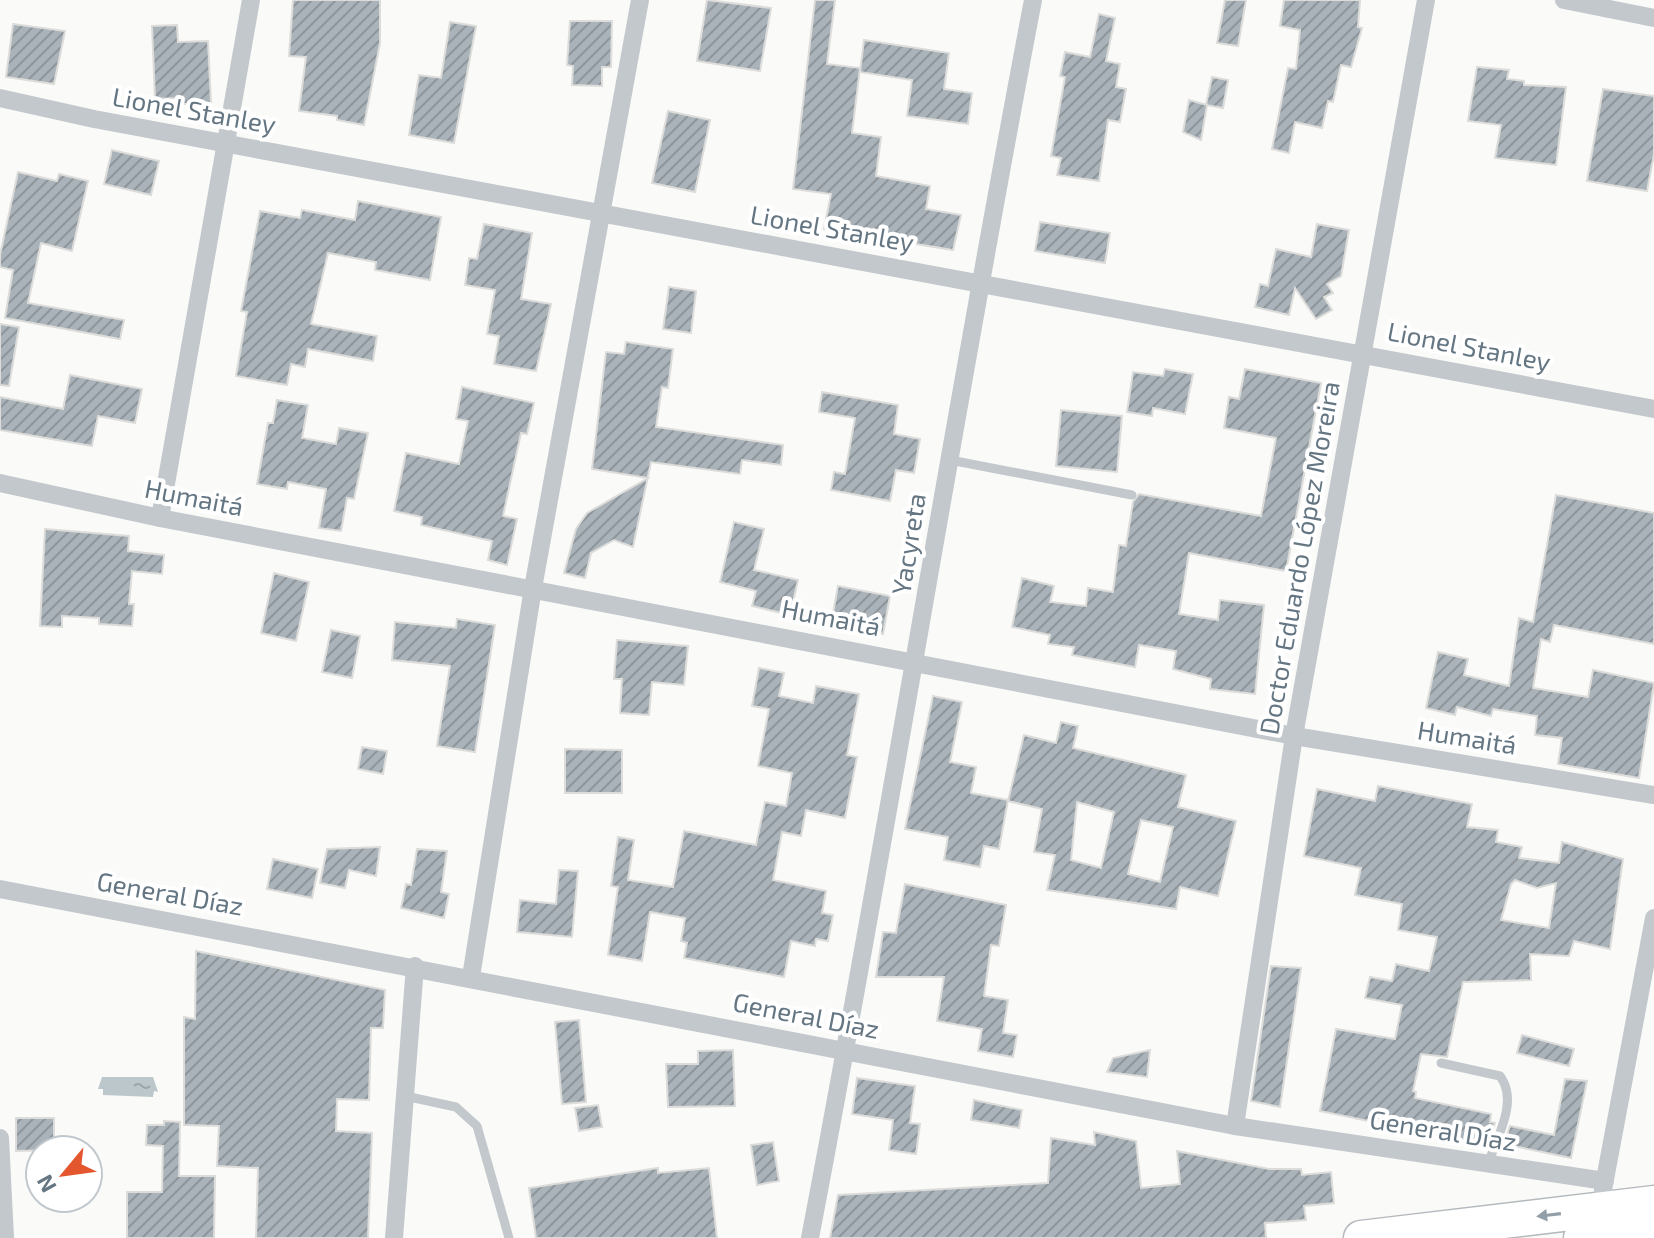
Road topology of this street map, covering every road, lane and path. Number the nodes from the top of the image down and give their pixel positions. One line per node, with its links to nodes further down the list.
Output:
1 (251, 0): 8 (street)
2 (640, 0): 9 (street)
3 (1033, 0): 10 (street, Yacyreta)
4 (1426, 0): 11 (street, Doctor Eduardo López Moreira)
5 (1564, 0): 6 (street)
6 (1654, 18)
7 (0, 98): 8 (street, Lionel Stanley)
8 (223, 143): 9 (street, Lionel Stanley); 16 (street)
9 (602, 213): 10 (street, Lionel Stanley); 17 (street)
10 (979, 283): 11 (street, Lionel Stanley); 13 (street, Yacyreta)
11 (1363, 353): 12 (street, Lionel Stanley); 19 (street, Doctor Eduardo López Moreira)
12 (1654, 409)
13 (950, 460): 15 (lane); 18 (street, Yacyreta)
14 (0, 483): 16 (street, Humaitá)
15 (1132, 495)
16 (160, 518): 17 (street, Humaitá)
17 (533, 588): 18 (street, Humaitá); 24 (street)
18 (916, 661): 19 (street, Humaitá); 25 (street, Yacyreta)
19 (1294, 736): 20 (street, Humaitá); 28 (street, Doctor Eduardo López Moreira)
20 (1654, 795)
21 (0, 889): 23 (street, General Díaz)
22 (1654, 918): 32 (street)
23 (415, 966): 24 (street, General Díaz); 27 (street)
24 (471, 977): 25 (street, General Díaz)
25 (846, 1050): 28 (street, General Díaz); 37 (street, Yacyreta)
26 (1441, 1063): 30 (lane)
27 (405, 1096): 35 (street); 36 (lane)
28 (1235, 1126): 30 (street, General Díaz)
29 (0, 1138): 34 (street)
30 (1488, 1164): 32 (street, General Díaz)
31 (1654, 1203): 32 (highway)
32 (1599, 1216): 33 (highway); 38 (highway, one-way to 38)
33 (1654, 1229)
34 (5, 1238)
35 (394, 1238)
36 (509, 1238)
37 (810, 1238)
38 (1361, 1238)

